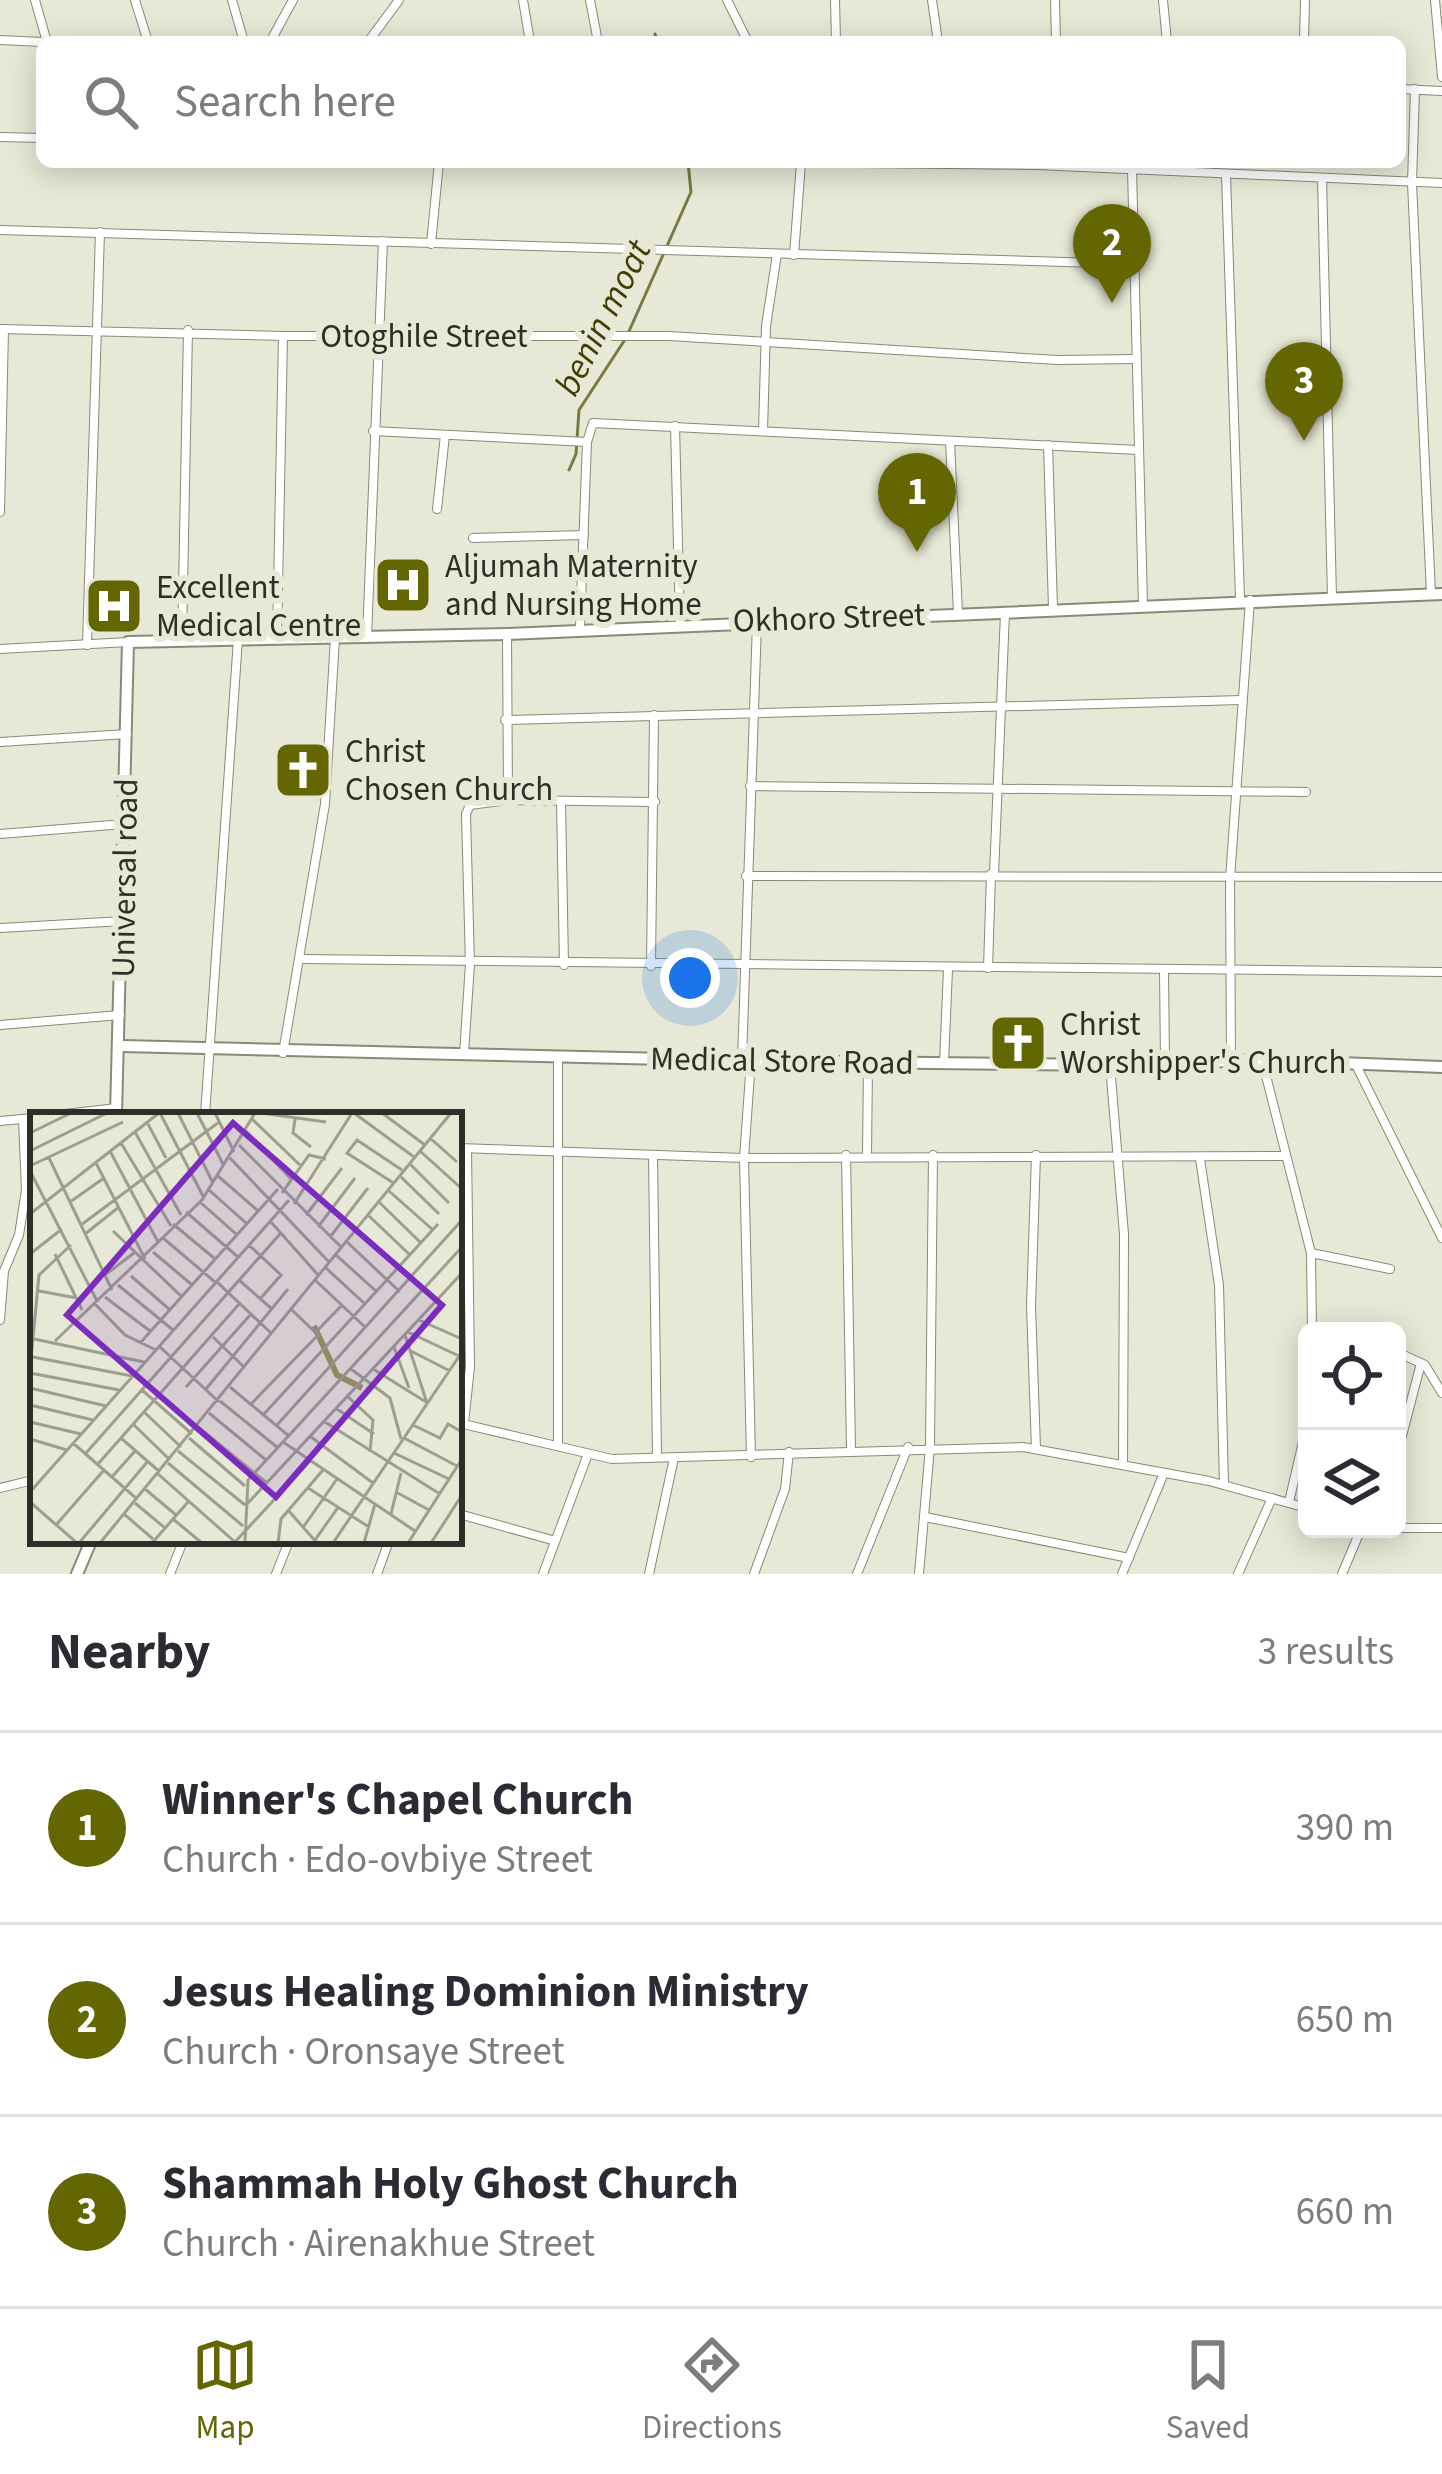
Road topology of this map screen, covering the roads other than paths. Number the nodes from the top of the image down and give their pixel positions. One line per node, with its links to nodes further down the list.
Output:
1 (35, 0): 15 (street)
2 (135, 0): 16 (street)
3 (232, 0): 17 (street)
4 (293, 0): 18 (street)
5 (399, 0): 19 (street)
6 (523, 0): 20 (street)
7 (590, 0): 21 (street)
8 (727, 0): 22 (street)
9 (835, 0): 23 (street)
10 (932, 0): 24 (street)
11 (1055, 0): 25 (street)
12 (1163, 0): 26 (street)
13 (1305, 0): 27 (street)
14 (1435, 0): 30 (street)
15 (44, 36)
16 (146, 36)
17 (242, 36)
18 (273, 36)
19 (372, 36)
20 (529, 36)
21 (597, 36)
22 (745, 36)
23 (836, 36)
24 (937, 36)
25 (1056, 36)
26 (1166, 36)
27 (1304, 36)
28 (0, 40): 29 (street)
29 (36, 42)
30 (1442, 77)
31 (1406, 88): 32 (street)
32 (1415, 89): 33 (street); 44 (street)
33 (1442, 91)
34 (0, 137): 35 (street)
35 (36, 138)
36 (438, 168): 49 (street)
37 (801, 168): 51 (street)
38 (1113, 168): 41 (street)
39 (1156, 168): 41 (street)
40 (1187, 168): 42 (street)
41 (1132, 169): 52 (street)
42 (1226, 175): 43 (street); 74 (street)
43 (1322, 178): 44 (street); 73 (street)
44 (1412, 183): 45 (street); 72 (street)
45 (1442, 183)
46 (0, 230): 47 (street)
47 (100, 232): 48 (street); 53 (street)
48 (383, 241): 49 (street); 56 (street)
49 (431, 244): 50 (street)
50 (777, 254): 51 (street); 58 (street)
51 (794, 255): 52 (street)
52 (1131, 264): 59 (street)
53 (94, 327): 54 (street, Otoghile Street); 55 (street, Otoghile Street); 89 (street)
54 (2, 329): 69 (street)
55 (188, 330): 57 (street, Otoghile Street); 88 (street)
56 (377, 334): 57 (street, Otoghile Street); 58 (street, Otoghile Street); 61 (street)
57 (283, 336): 86 (street)
58 (766, 343): 59 (street, Otoghile Street); 62 (street)
59 (1135, 359): 67 (street)
60 (675, 426): 62 (street); 65 (street); 80 (street)
61 (373, 431): 63 (street); 83 (street)
62 (763, 431): 64 (street)
63 (445, 435): 65 (street); 68 (street)
64 (950, 441): 66 (street); 78 (street)
65 (587, 442): 70 (street)
66 (1048, 445): 67 (street); 76 (street)
67 (1138, 449): 75 (street)
68 (437, 509)
69 (0, 512)
70 (584, 535): 71 (street); 81 (street)
71 (473, 538)
72 (1437, 594): 73 (street, Okhoro Street)
73 (1332, 598): 74 (street, Okhoro Street)
74 (1245, 599): 75 (street, Okhoro Street); 91 (street)
75 (1143, 605): 76 (street, Okhoro Street)
76 (1054, 608): 77 (street, Okhoro Street)
77 (1005, 612): 78 (street, Okhoro Street); 92 (street)
78 (958, 613): 79 (street, Okhoro Street)
79 (757, 622): 80 (street, Okhoro Street); 93 (street)
80 (680, 624): 81 (street, Okhoro Street)
81 (580, 628): 82 (street, Okhoro Street)
82 (507, 634): 83 (street, Okhoro Street); 95 (street)
83 (367, 637): 84 (street, Okhoro Street)
84 (334, 638): 86 (street, Okhoro Street); 113 (street)
85 (238, 639): 86 (street, Okhoro Street); 88 (street, Okhoro Street); 126 (street)
86 (277, 639)
87 (128, 642): 88 (street, Okhoro Street); 89 (street, Okhoro Street); 96 (street, Universal road)
88 (182, 643)
89 (87, 645): 90 (street, Okhoro Street)
90 (0, 649)
91 (1242, 700): 92 (street); 100 (street)
92 (1000, 706): 93 (street); 99 (street)
93 (753, 710): 94 (street); 98 (street)
94 (654, 715): 95 (street); 104 (street)
95 (506, 719): 102 (street)
96 (128, 734): 97 (street); 105 (street, Universal road)
97 (0, 742)
98 (750, 787): 99 (street); 108 (street)
99 (996, 791): 100 (street); 107 (street)
100 (1238, 791): 101 (street); 110 (street)
101 (1306, 792)
102 (508, 800): 103 (street); 114 (street)
103 (561, 802): 104 (street); 115 (street)
104 (655, 802): 116 (street)
105 (127, 824): 106 (street); 111 (street, Universal road)
106 (0, 835)
107 (993, 874): 108 (street); 110 (street); 118 (street)
108 (746, 876): 117 (street)
109 (1442, 877): 110 (street)
110 (1230, 879): 121 (street)
111 (123, 921): 112 (street); 123 (street, Universal road)
112 (0, 928)
113 (302, 959): 114 (street); 127 (street)
114 (470, 964): 115 (street); 128 (street)
115 (564, 965): 116 (street)
116 (651, 966): 117 (street)
117 (742, 966): 119 (street); 131 (street)
118 (988, 968): 119 (street); 120 (street)
119 (948, 969): 133 (street)
120 (1164, 969): 121 (street); 134 (street)
121 (1231, 970): 122 (street); 135 (street)
122 (1442, 972)
123 (122, 1015): 124 (street); 125 (street, Universal road)
124 (0, 1024)
125 (122, 1046): 126 (street, Medical Store Road); 139 (street, Universal road)
126 (214, 1048): 127 (street, Medical Store Road); 140 (street)
127 (283, 1054): 128 (street, Medical Store Road)
128 (464, 1054): 129 (street, Medical Store Road)
129 (558, 1058): 131 (street, Medical Store Road); 144 (street)
130 (1262, 1060): 135 (street, Medical Store Road); 137 (street, Medical Store Road); 151 (street)
131 (747, 1061): 132 (street, Medical Store Road); 152 (street)
132 (868, 1063): 133 (street, Medical Store Road); 147 (street)
133 (944, 1063): 136 (street, Medical Store Road)
134 (1165, 1064): 135 (street, Medical Store Road); 136 (street, Medical Store Road)
135 (1232, 1064)
136 (1110, 1065): 150 (street)
137 (1356, 1065): 138 (street, Medical Store Road); 154 (street)
138 (1442, 1067)
139 (117, 1111)
140 (205, 1112)
141 (28, 1118): 142 (street); 157 (street)
142 (0, 1120)
143 (463, 1148): 144 (street); 162 (street)
144 (560, 1151): 145 (street); 166 (street)
145 (653, 1155): 152 (street); 174 (street)
146 (846, 1155): 147 (street); 152 (street); 169 (street)
147 (867, 1155): 148 (street)
148 (933, 1155): 149 (street); 168 (street)
149 (1036, 1155): 150 (street); 170 (street)
150 (1118, 1156): 153 (street); 176 (street)
151 (1284, 1156): 153 (street); 155 (street)
152 (744, 1158): 173 (street)
153 (1200, 1160): 179 (street)
154 (1442, 1238)
155 (1311, 1253): 156 (street); 158 (street)
156 (1390, 1269)
157 (0, 1320)
158 (1312, 1322)
159 (1406, 1356): 160 (street)
160 (1421, 1363): 161 (street); 165 (street)
161 (1442, 1393)
162 (462, 1417)
163 (462, 1423): 166 (street)
164 (1306, 1430): 182 (street)
165 (1404, 1430)
166 (558, 1446): 172 (street)
167 (908, 1447): 168 (street); 169 (street); 202 (street)
168 (930, 1447): 170 (street); 185 (street)
169 (851, 1449): 171 (street)
170 (1036, 1449): 176 (street)
171 (789, 1452): 173 (street); 201 (street)
172 (588, 1454): 174 (street); 189 (street)
173 (752, 1456): 175 (street)
174 (657, 1457): 175 (street)
175 (674, 1458): 200 (street)
176 (1123, 1465): 177 (street)
177 (1164, 1473): 179 (street); 194 (street)
178 (30, 1481): 180 (street)
179 (1224, 1485): 181 (street)
180 (0, 1488)
181 (1272, 1498): 182 (street); 205 (street)
182 (1289, 1502): 183 (street)
183 (1298, 1505)
184 (462, 1515): 189 (street)
185 (924, 1517): 194 (street); 203 (street)
186 (1406, 1528): 187 (street)
187 (1442, 1528)
188 (1357, 1538): 206 (street)
189 (552, 1540): 199 (street)
190 (90, 1544): 195 (street)
191 (182, 1544): 196 (street)
192 (288, 1544): 197 (street)
193 (388, 1544): 198 (street)
194 (1129, 1558): 204 (street)
195 (77, 1574)
196 (170, 1574)
197 (276, 1574)
198 (377, 1574)
199 (543, 1574)
200 (649, 1574)
201 (754, 1574)
202 (856, 1574)
203 (919, 1574)
204 (1122, 1574)
205 (1238, 1574)
206 (1342, 1574)

